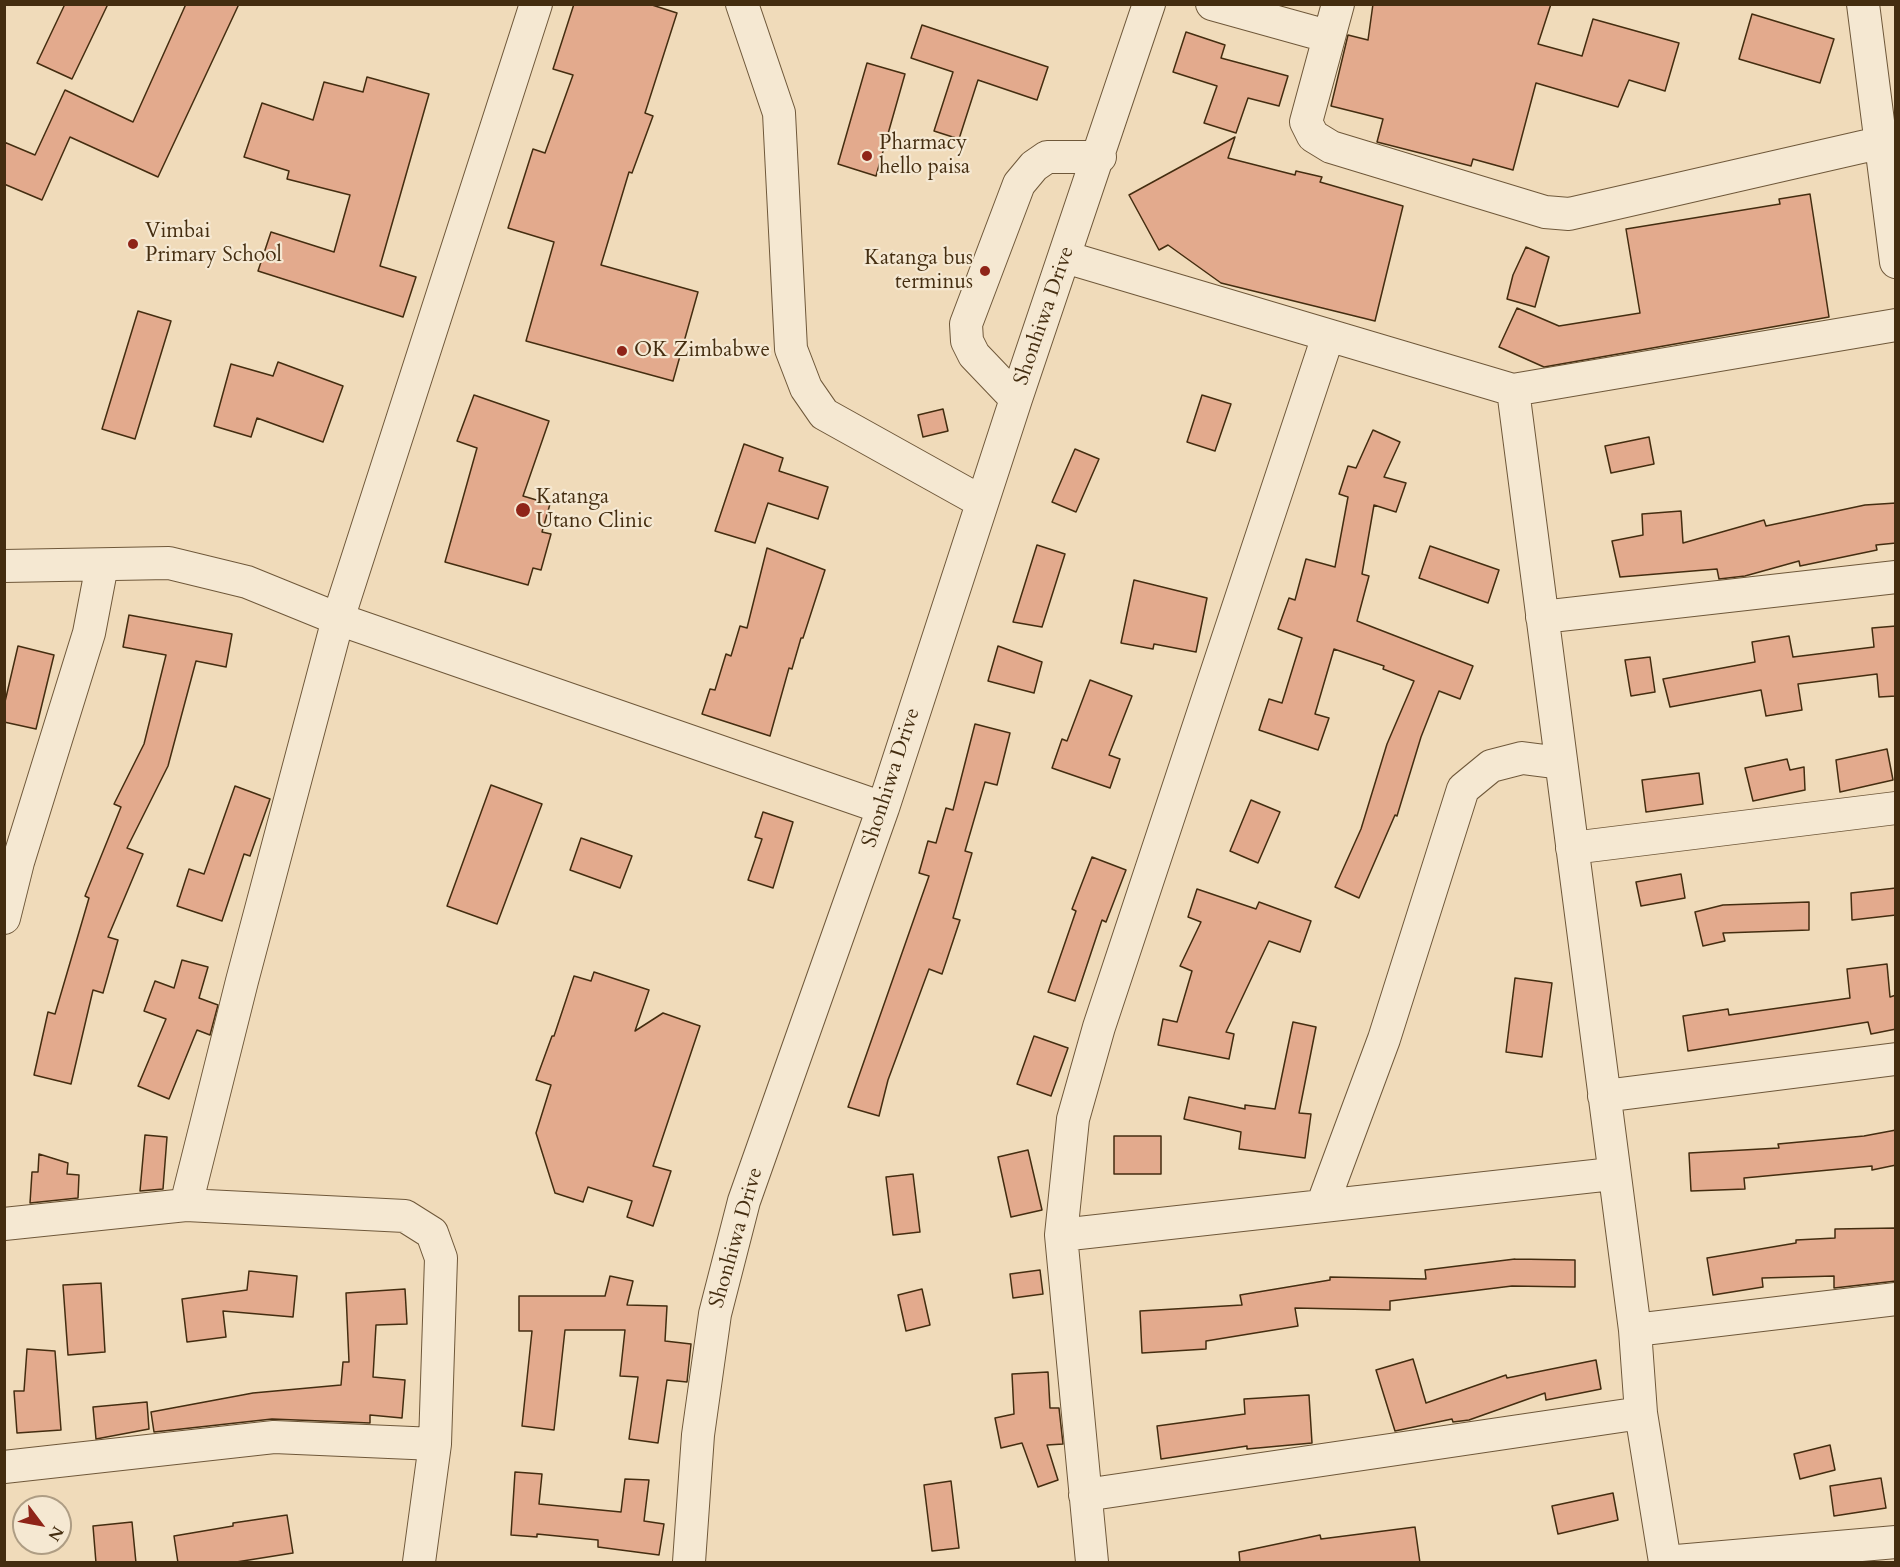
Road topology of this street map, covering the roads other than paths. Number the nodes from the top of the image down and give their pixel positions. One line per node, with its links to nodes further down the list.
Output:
1 (536, 4): 21 (street)
2 (742, 4): 16 (street)
3 (1149, 4): 9 (street, Shonhiwa Drive)
4 (1212, 4): 7 (street)
5 (1338, 4): 7 (street)
6 (1863, 4): 8 (street)
7 (1327, 36): 8 (street)
8 (1879, 143): 11 (street)
9 (1100, 157): 10 (street, Shonhiwa Drive); 15 (street)
10 (1065, 258): 13 (street); 15 (street, Shonhiwa Drive)
11 (1896, 262)
12 (1896, 325): 14 (street)
13 (1328, 336): 14 (street); 34 (street)
14 (1513, 390): 20 (street)
15 (1016, 399): 16 (street, Shonhiwa Drive)
16 (982, 501): 23 (street, Shonhiwa Drive)
17 (102, 565): 18 (street); 21 (street); 26 (street)
18 (4, 566)
19 (1896, 577): 20 (street)
20 (1542, 617): 22 (street)
21 (338, 619): 23 (street); 31 (street)
22 (1561, 763): 25 (street); 32 (street)
23 (883, 808): 44 (street, Shonhiwa Drive)
24 (1896, 808): 25 (street)
25 (1572, 848): 29 (street)
26 (11, 860): 27 (street)
27 (4, 918)
28 (1896, 1059): 29 (street)
29 (1604, 1096): 30 (street)
30 (1612, 1174): 32 (street); 36 (street)
31 (186, 1205): 33 (street); 38 (street)
32 (1322, 1206): 34 (street)
33 (4, 1224)
34 (1061, 1235): 40 (street)
35 (1896, 1299): 36 (street)
36 (1635, 1330): 37 (street)
37 (1641, 1413): 40 (street); 42 (street)
38 (435, 1444): 39 (street); 43 (street)
39 (4, 1467)
40 (1085, 1495): 45 (street)
41 (1896, 1542): 42 (street)
42 (1665, 1562)
43 (419, 1563)
44 (689, 1563)
45 (1092, 1563)

